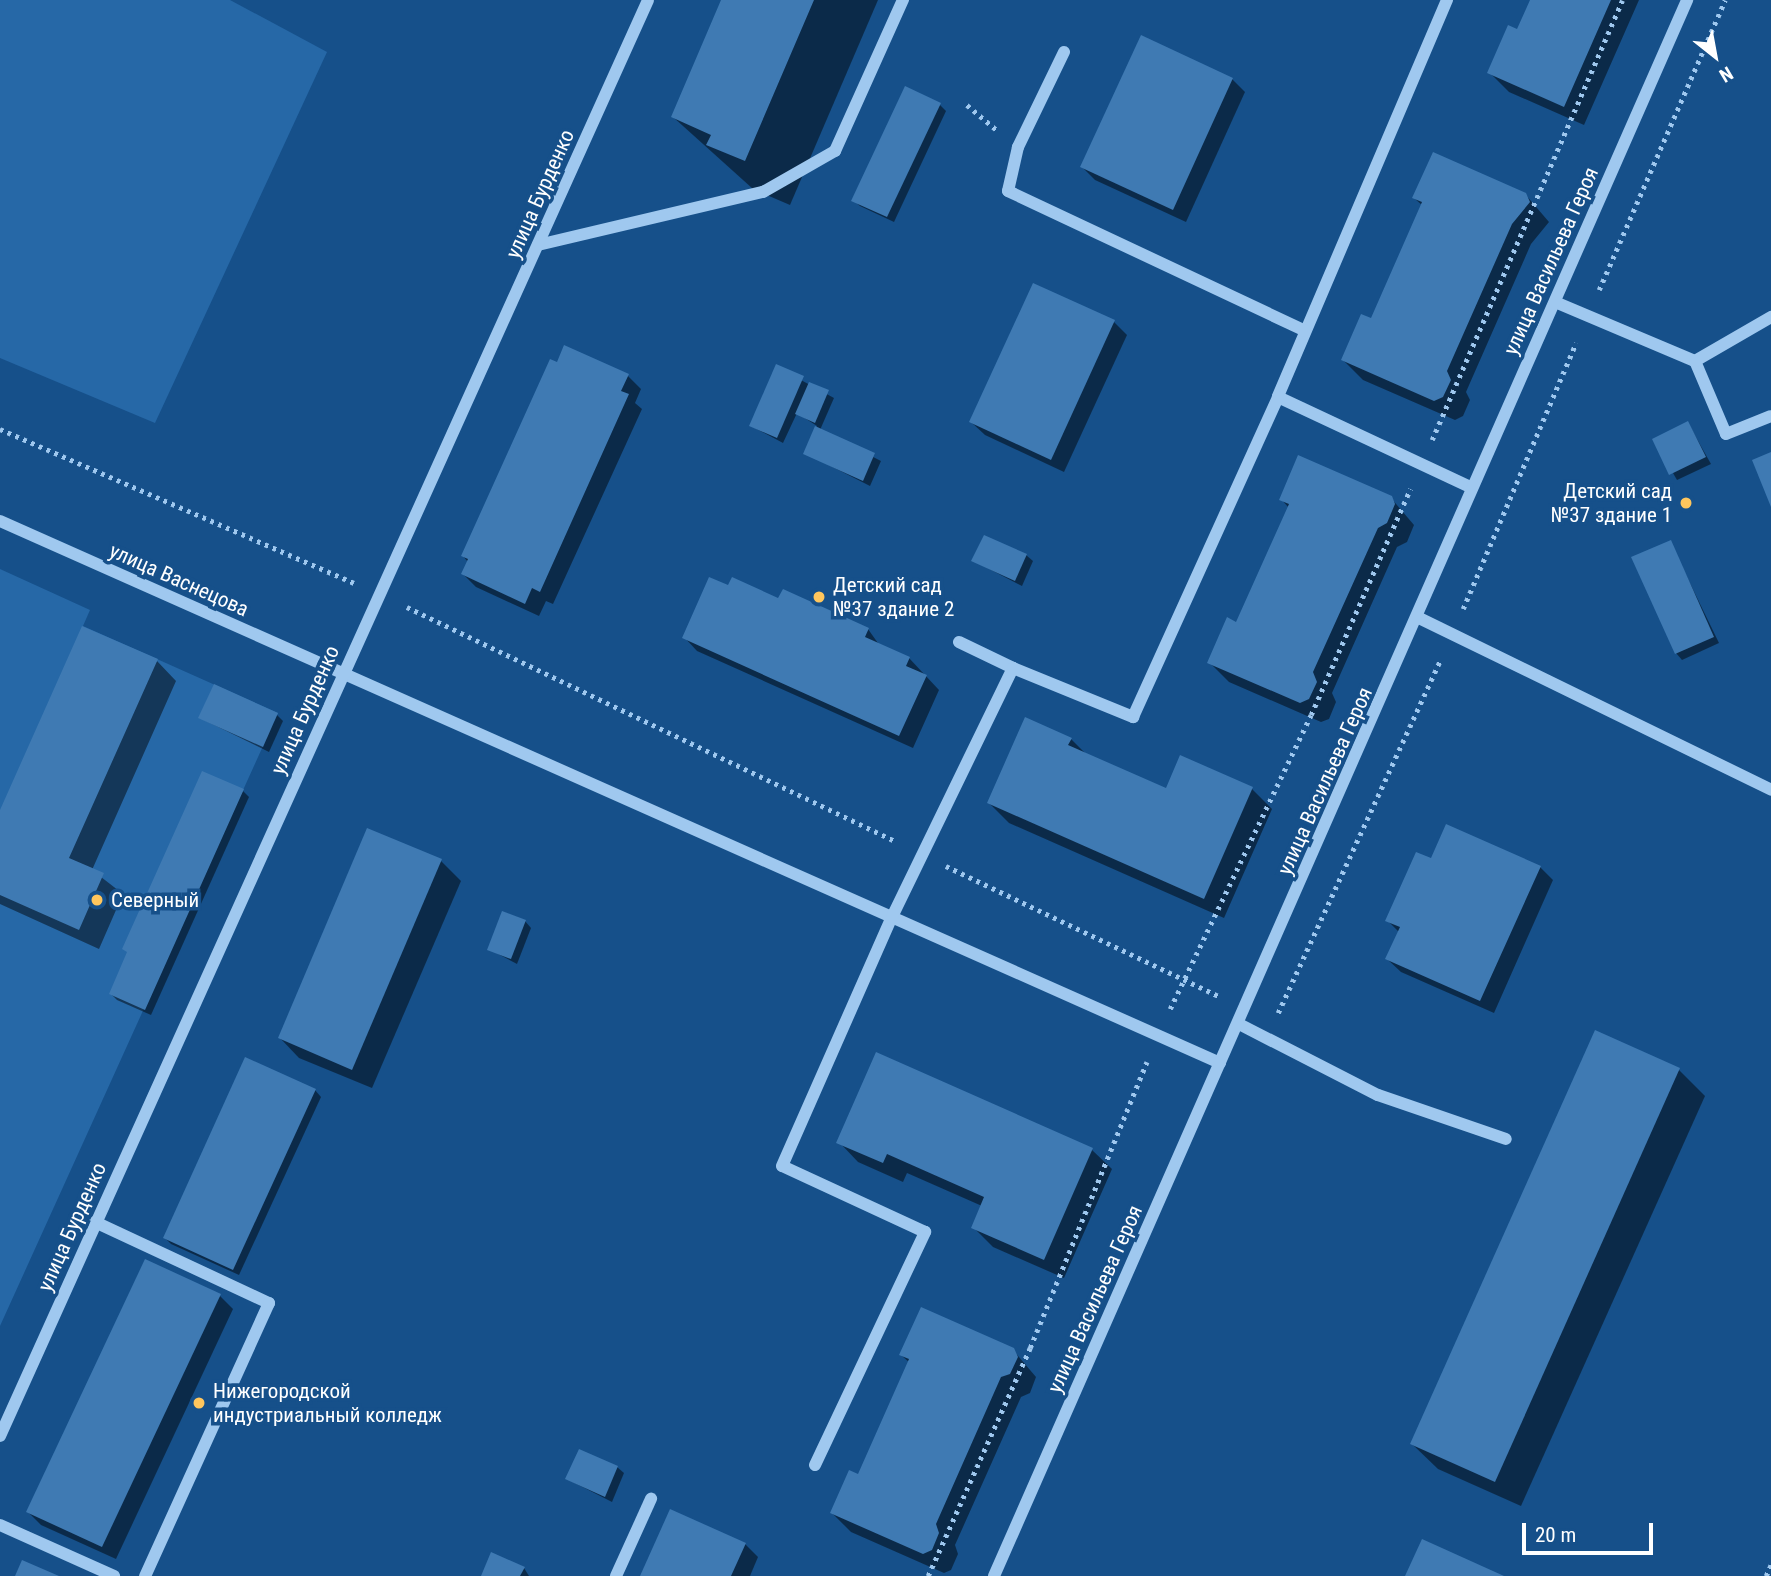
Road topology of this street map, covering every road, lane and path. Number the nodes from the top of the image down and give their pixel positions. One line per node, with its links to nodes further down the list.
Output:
1 (648, 0): 8 (street, улица Бурденко)
2 (903, 0): 8 (street)
3 (1447, 0): 12 (street)
4 (1622, 0): 17 (path)
5 (1687, 0): 9 (street, улица Васильева Героя)
6 (1724, 0): 10 (path)
7 (1064, 52): 12 (street)
8 (538, 245): 20 (street, улица Бурденко)
9 (1555, 303): 10 (street); 18 (street, улица Васильева Героя)
10 (1588, 316): 13 (street); 22 (path)
11 (1771, 317): 13 (street)
12 (1305, 331): 14 (street)
13 (1695, 361): 15 (street)
14 (1278, 397): 17 (street); 24 (street)
15 (1771, 416)
16 (0, 429): 20 (path)
17 (1421, 465): 18 (street); 29 (path)
18 (1472, 488): 21 (street, улица Васильева Героя)
19 (0, 521): 25 (street, улица Васнецова)
20 (380, 594): 25 (street, улица Бурденко); 27 (path)
21 (1417, 617): 22 (street); 30 (street, улица Васильева Героя)
22 (1452, 635): 26 (street); 30 (path)
23 (959, 642): 24 (street)
24 (1013, 668): 27 (street)
25 (342, 674): 28 (street, улица Васнецова); 35 (street, улица Бурденко)
26 (1771, 790)
27 (925, 855): 28 (street); 29 (path)
28 (892, 917): 32 (street, улица Васнецова); 37 (street)
29 (1183, 982): 30 (path); 32 (path)
30 (1247, 1007): 31 (street, улица Васильева Героя)
31 (1239, 1024): 33 (street, улица Васильева Героя); 34 (street)
32 (1158, 1035): 33 (street, улица Васнецова); 44 (path)
33 (1220, 1063): 45 (street, улица Васильева Героя)
34 (1506, 1139)
35 (95, 1222): 36 (street, улица Бурденко); 42 (street)
36 (0, 1436)
37 (816, 1465)
38 (651, 1499): 43 (street)
39 (0, 1525): 41 (street)
40 (1771, 1565): 46 (path)
41 (114, 1576)
42 (145, 1576)
43 (616, 1576)
44 (928, 1576)
45 (994, 1576)
46 (1766, 1576)

